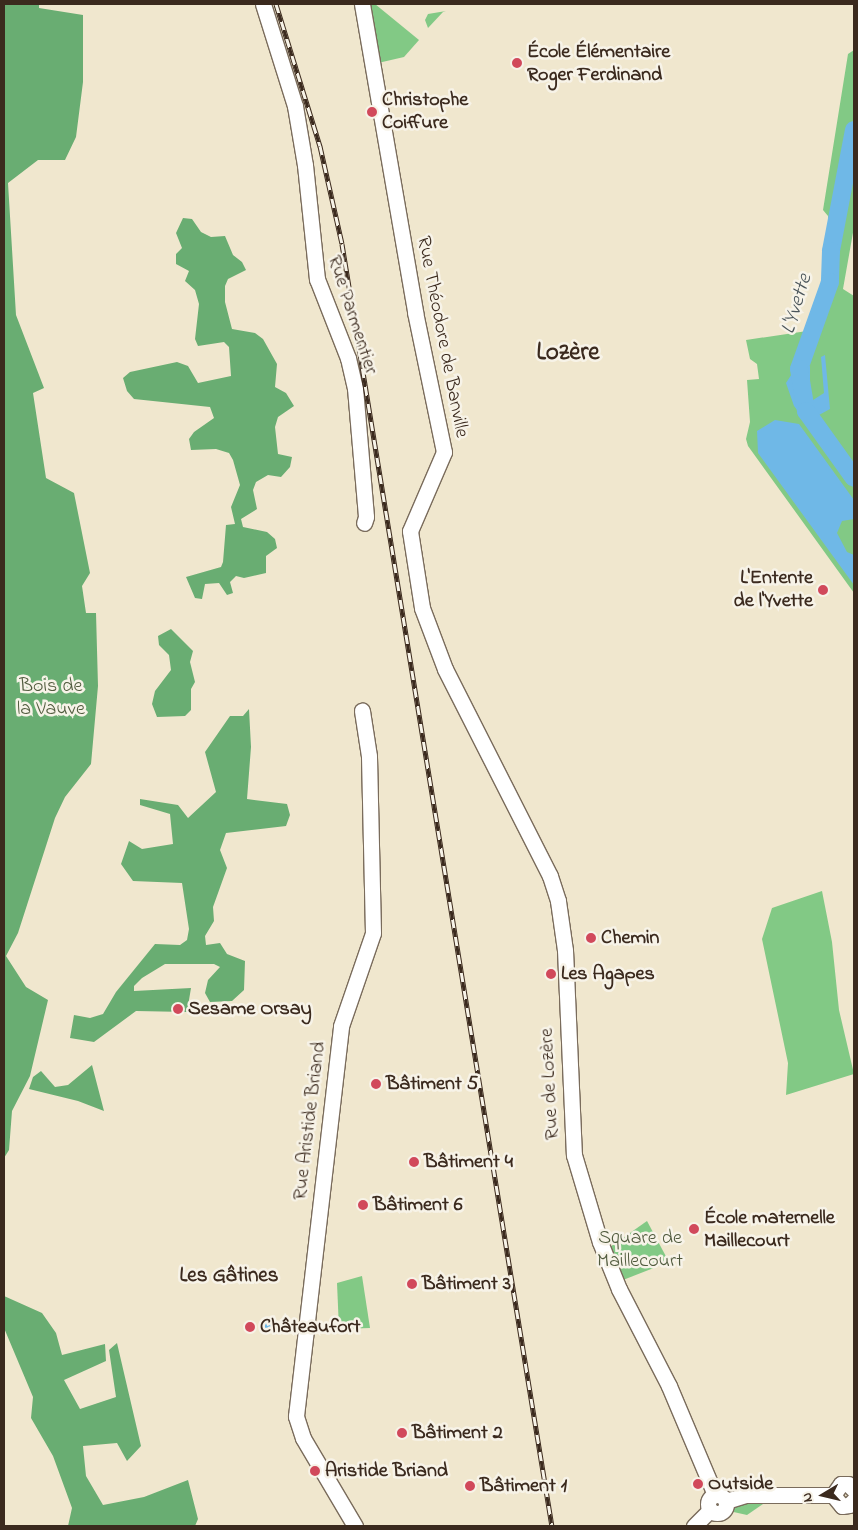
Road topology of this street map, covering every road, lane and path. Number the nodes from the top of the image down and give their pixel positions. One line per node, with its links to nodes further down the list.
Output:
1 (264, 4): 3 (street, Rue Parmentier)
2 (362, 4): 4 (street, Rue Théodore de Banville)
3 (364, 523)
4 (446, 669): 8 (street, Rue de Lozère)
5 (362, 711): 10 (street, Rue Aristide Briand)
6 (854, 1490): 7 (street)
7 (833, 1495): 8 (street); 9 (street)
8 (720, 1498): 11 (street)
9 (852, 1508)
10 (355, 1526)
11 (694, 1526)

